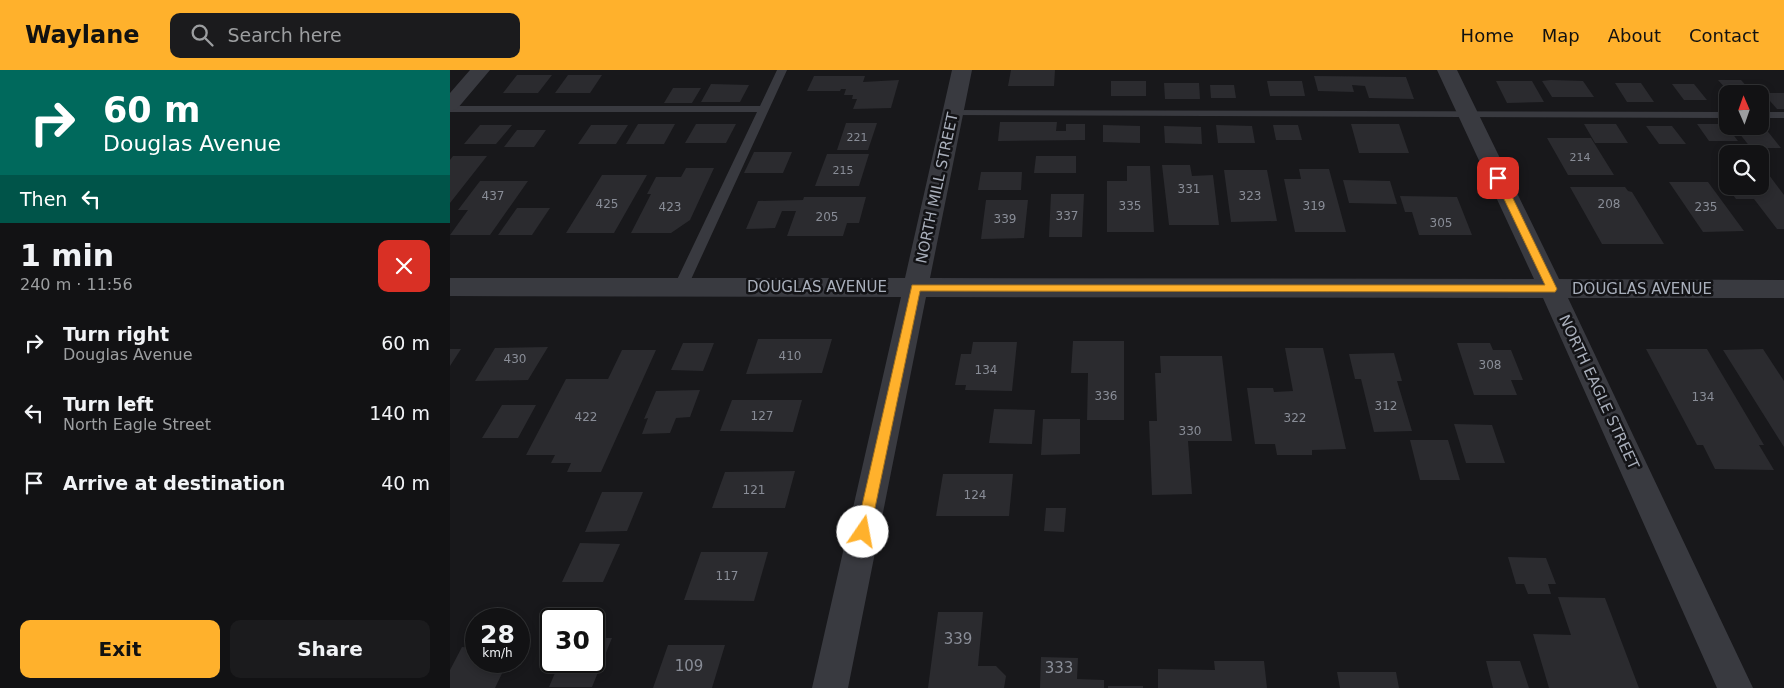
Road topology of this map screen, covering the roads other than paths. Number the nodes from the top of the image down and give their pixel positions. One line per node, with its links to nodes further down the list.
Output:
1 (480, 70): 5 (street)
2 (782, 70): 7 (lane)
3 (962, 70): 8 (street, NORTH MILL STREET)
4 (1447, 70): 9 (street, NORTH EAGLE STREET)
5 (450, 105)
6 (450, 109): 7 (lane)
7 (762, 110): 13 (lane)
8 (953, 113): 9 (lane); 15 (street, NORTH MILL STREET)
9 (1467, 114): 10 (lane); 16 (street, NORTH EAGLE STREET)
10 (1719, 114)
11 (1769, 115): 12 (lane)
12 (1784, 115)
13 (681, 286): 14 (street, DOUGLAS AVENUE); 15 (street, DOUGLAS AVENUE)
14 (450, 287)
15 (915, 287): 16 (street, DOUGLAS AVENUE); 18 (street, NORTH MILL STREET)
16 (1552, 289): 17 (street, DOUGLAS AVENUE); 19 (street, NORTH EAGLE STREET)
17 (1784, 289)
18 (830, 688)
19 (1735, 688)

